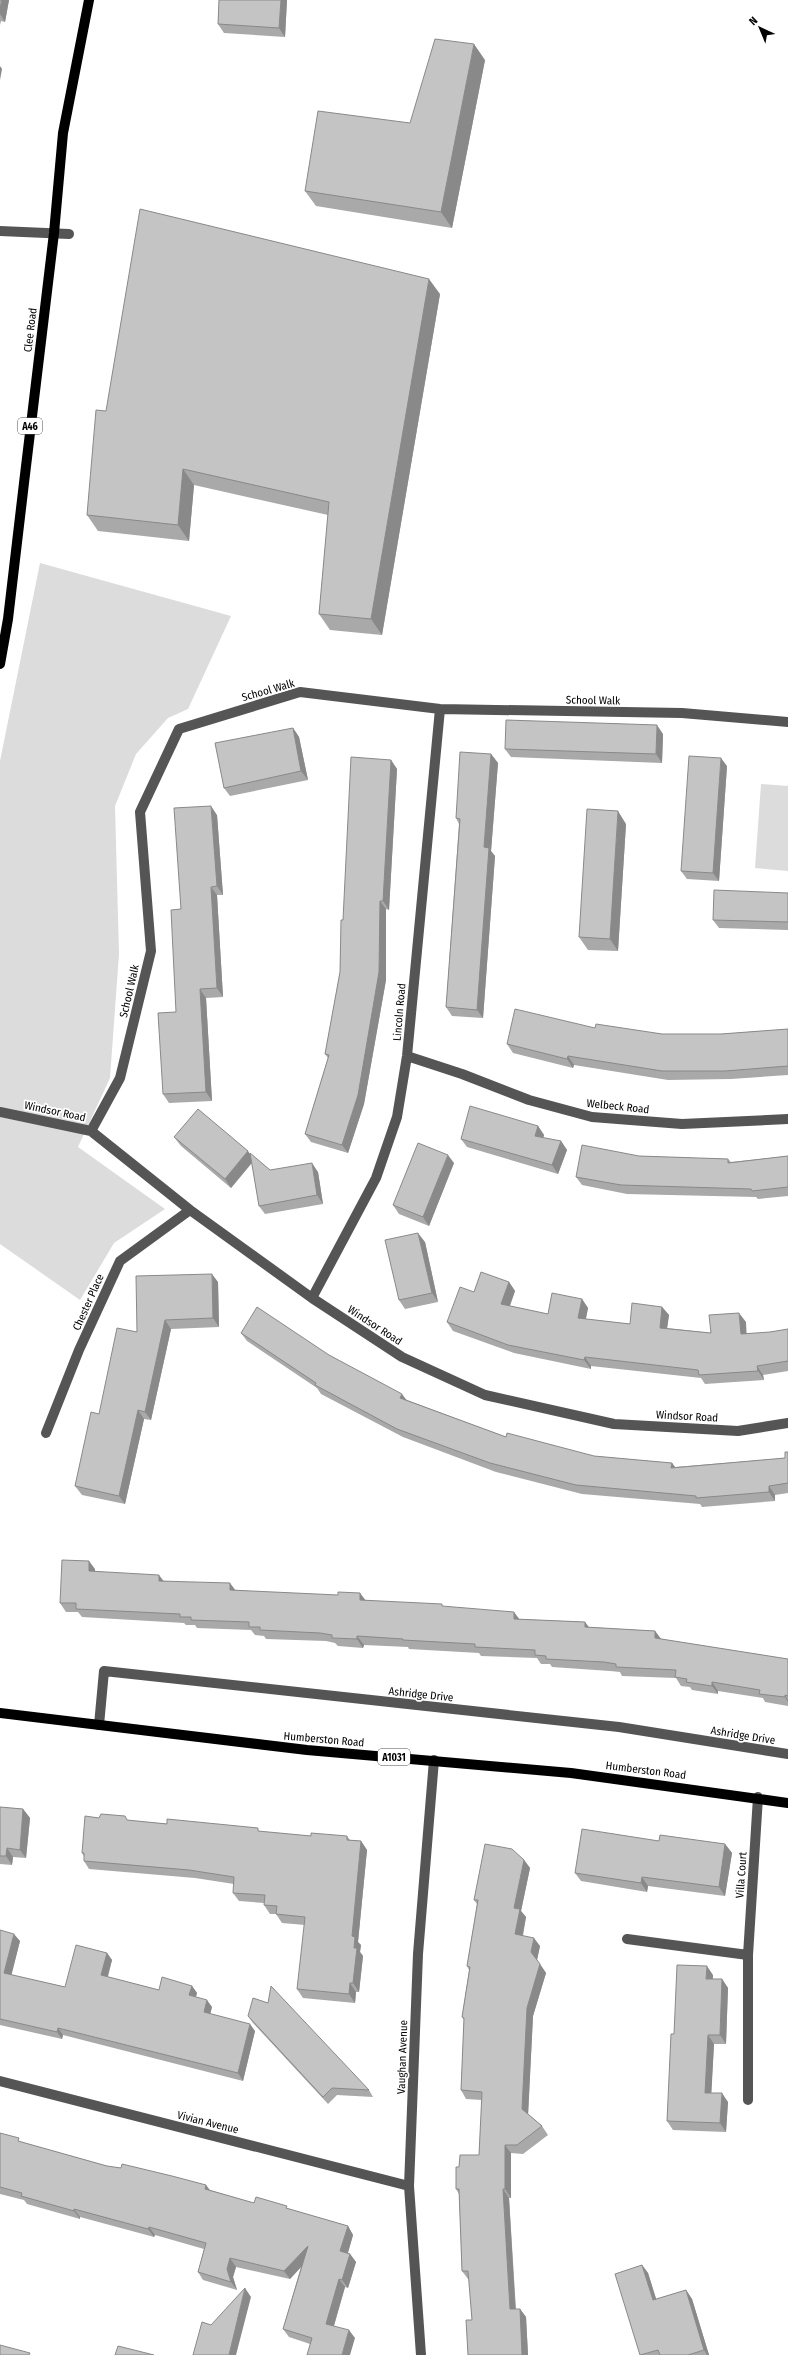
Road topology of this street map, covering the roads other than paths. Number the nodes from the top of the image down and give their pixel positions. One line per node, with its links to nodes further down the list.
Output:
1 (89, 0): 3 (main road, Clee Road / A46)
2 (0, 231): 3 (street)
3 (54, 233): 4 (street); 5 (main road, Clee Road / A46)
4 (69, 234)
5 (0, 664)
6 (440, 709): 7 (street, School Walk); 8 (street, Lincoln Road); 11 (street, School Walk)
7 (788, 722)
8 (407, 1056): 10 (street, Welbeck Road); 13 (street, Lincoln Road)
9 (0, 1112): 11 (street, Windsor Road)
10 (788, 1119)
11 (91, 1131): 12 (street, Windsor Road)
12 (190, 1210): 13 (street, Windsor Road); 15 (street, Chester Place)
13 (312, 1298): 14 (street, Windsor Road)
14 (788, 1423)
15 (46, 1433)
16 (0, 1713): 17 (main road, Humberston Road / A1031)
17 (99, 1726): 18 (street, Ashridge Drive); 19 (main road, Humberston Road / A1031)
18 (788, 1754)
19 (434, 1760): 20 (main road, Humberston Road / A1031); 26 (street, Vaughan Avenue)
20 (758, 1797): 21 (main road, Humberston Road / A1031); 23 (street, Villa Court)
21 (788, 1803)
22 (627, 1939): 23 (street)
23 (748, 1955): 25 (street, Villa Court)
24 (0, 2081): 26 (street, Vivian Avenue)
25 (748, 2100)
26 (409, 2186): 27 (street, Vaughan Avenue)
27 (420, 2355)

